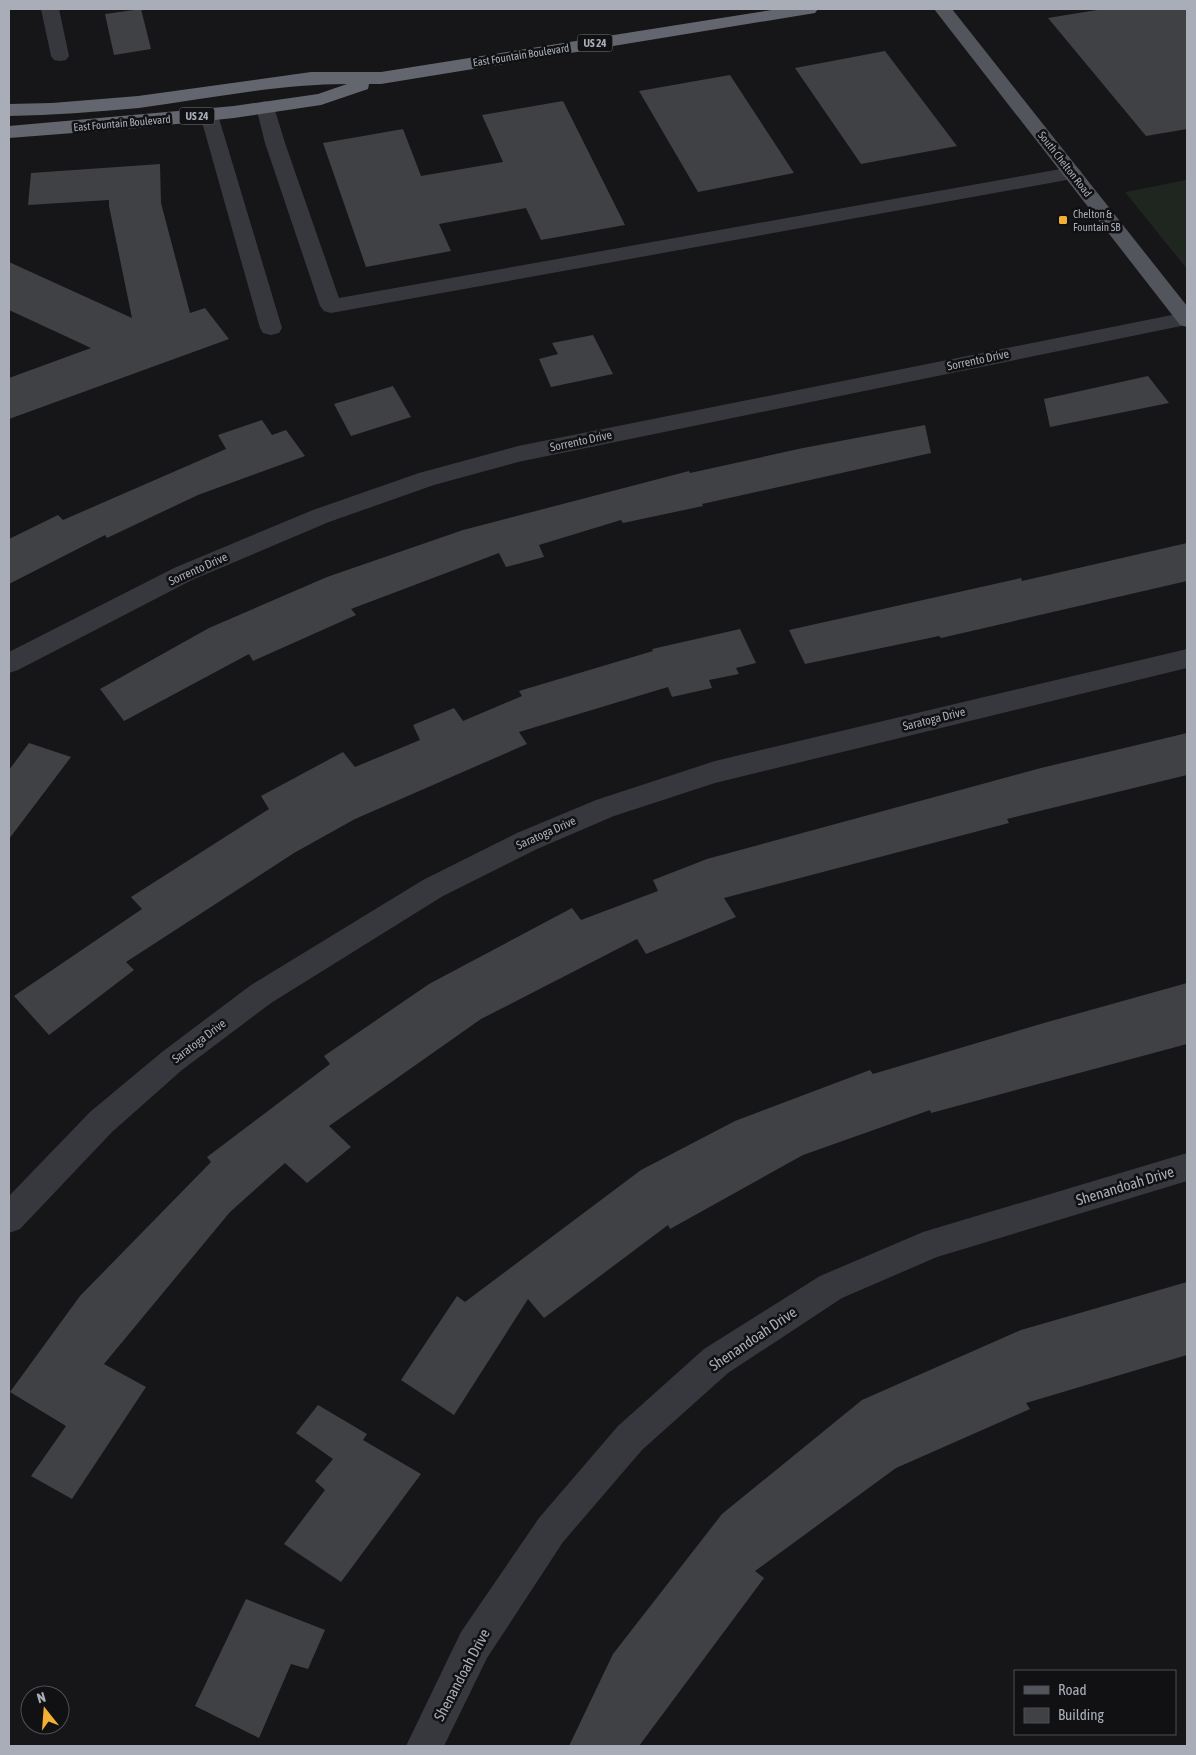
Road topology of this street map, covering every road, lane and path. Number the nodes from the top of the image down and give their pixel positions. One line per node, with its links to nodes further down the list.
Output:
1 (50, 9): 4 (street)
2 (809, 9): 5 (highway, East Fountain Boulevard / US 24)
3 (943, 9): 10 (main road, South Chelton Road)
4 (60, 56)
5 (381, 78): 6 (highway, East Fountain Boulevard / US 24); 7 (highway, East Fountain Boulevard / US 24)
6 (265, 107): 8 (highway, East Fountain Boulevard / US 24); 10 (street)
7 (9, 110)
8 (209, 115): 9 (highway, East Fountain Boulevard / US 24); 12 (street)
9 (9, 132)
10 (1072, 172): 11 (main road, South Chelton Road)
11 (1186, 319): 14 (street, Sorrento Drive)
12 (271, 328)
13 (1187, 658): 16 (street, Saratoga Drive)
14 (9, 663)
15 (1187, 1167): 17 (street, Shenandoah Drive)
16 (14, 1203)
17 (425, 1746)

